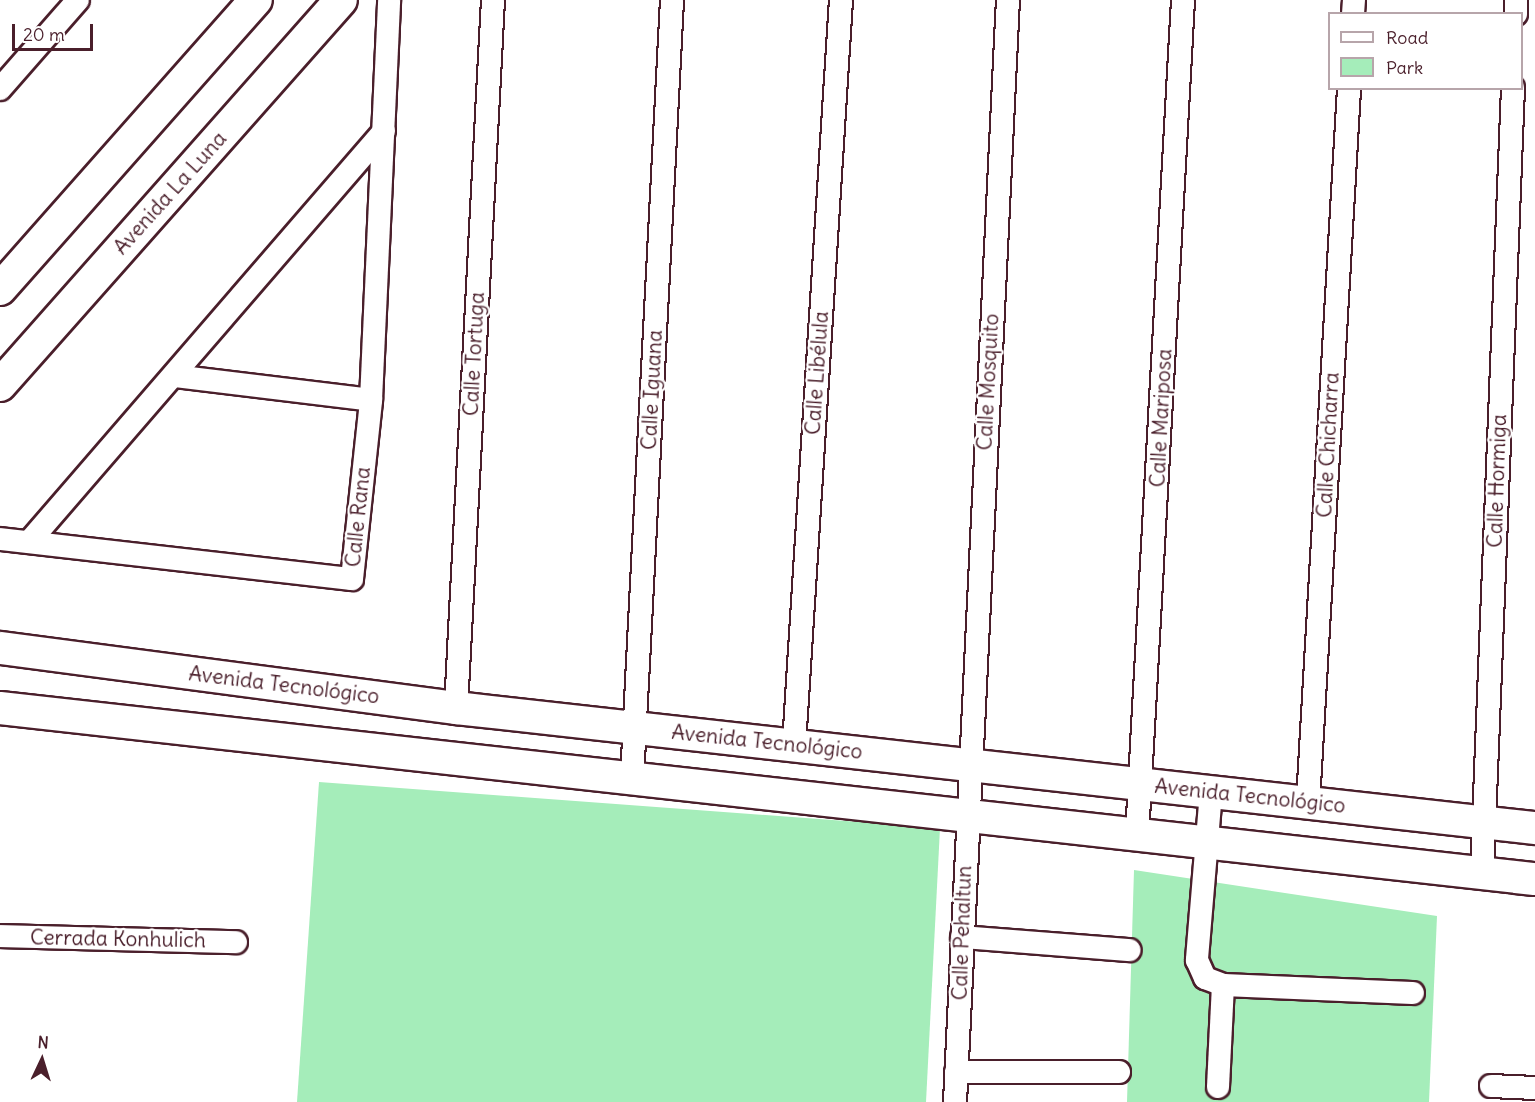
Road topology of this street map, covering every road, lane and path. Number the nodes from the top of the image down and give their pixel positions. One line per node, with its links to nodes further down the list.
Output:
1 (78, 0): 10 (street)
2 (256, 0): 14 (street)
3 (341, 0): 16 (street, Avenida La Luna)
4 (389, 0): 13 (street, Calle Rana)
5 (493, 0): 22 (street, Calle Tortuga)
6 (672, 0): 23 (street, Calle Iguana)
7 (841, 0): 24 (street, Calle Libélula)
8 (1008, 0): 25 (street, Calle Mosquito)
9 (1183, 0): 27 (street, Calle Mariposa)
10 (0, 89)
11 (1348, 90): 29 (street, Calle Chicharra)
12 (1513, 90): 31 (street, Calle Hormiga)
13 (384, 131): 15 (street); 17 (street, Calle Rana)
14 (0, 289)
15 (174, 376): 17 (street); 19 (street)
16 (0, 385)
17 (371, 400): 19 (street, Calle Rana)
18 (0, 539): 19 (street, Calle Rana)
19 (29, 542)
20 (0, 648): 22 (street, Avenida Tecnológico)
21 (0, 708): 26 (street)
22 (456, 708): 23 (street, Avenida Tecnológico)
23 (636, 728): 24 (street, Avenida Tecnológico); 26 (street, Calle Iguana)
24 (794, 745): 25 (street, Avenida Tecnológico)
25 (969, 765): 27 (street, Avenida Tecnológico); 30 (street, Calle Pehaltun)
26 (632, 779): 30 (street)
27 (1141, 784): 28 (street, Avenida Tecnológico); 33 (street, Calle Mariposa)
28 (1211, 792): 29 (street, Avenida Tecnológico); 34 (street)
29 (1308, 802): 31 (street, Avenida Tecnológico)
30 (967, 818): 33 (street); 38 (street, Calle Pehaltun)
31 (1483, 822): 32 (street, Avenida Tecnológico); 35 (street, Calle Hormiga)
32 (1535, 828)
33 (1137, 836): 34 (street)
34 (1206, 843): 35 (street); 41 (street)
35 (1482, 873): 36 (street)
36 (1535, 879)
37 (0, 936): 39 (street, Cerrada Konhulich)
38 (962, 937): 40 (street); 43 (street, Calle Pehaltun)
39 (236, 942)
40 (1129, 950)
41 (1223, 985): 42 (street); 46 (street)
42 (1413, 993)
43 (956, 1072): 44 (street); 48 (street, Calle Pehaltun)
44 (1119, 1072)
45 (1491, 1086): 47 (street)
46 (1218, 1087)
47 (1535, 1088)
48 (955, 1102)

